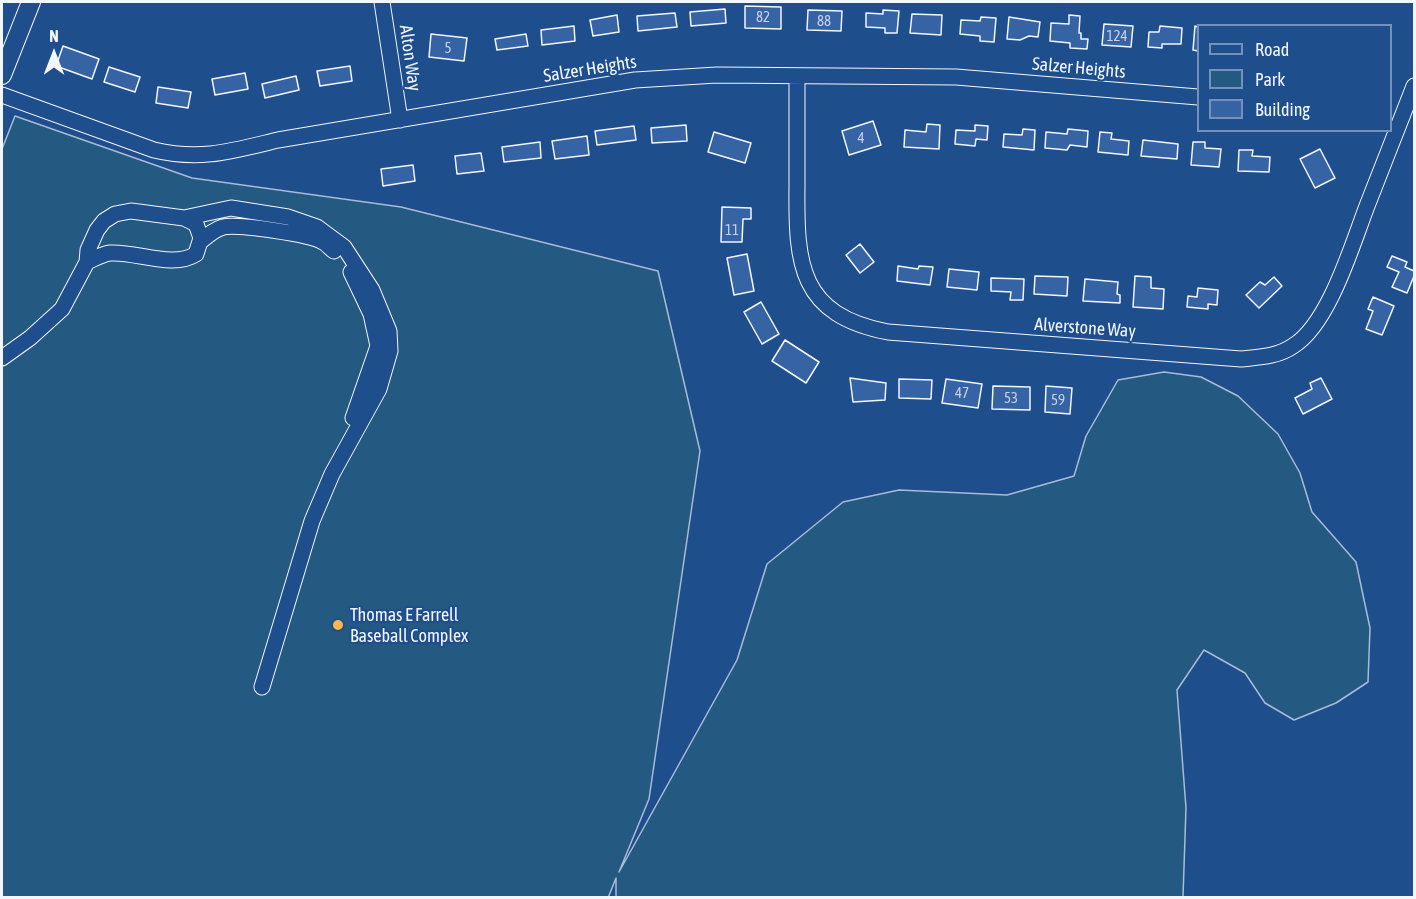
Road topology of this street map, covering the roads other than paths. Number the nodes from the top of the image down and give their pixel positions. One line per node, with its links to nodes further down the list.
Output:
1 (31, 2): 3 (main road)
2 (382, 2): 9 (street, Alton Way)
3 (2, 75)
4 (797, 76): 7 (street, Salzer Heights); 9 (street, Salzer Heights); 11 (street, Alverstone Way)
5 (1414, 86): 8 (street, Alverstone Way)
6 (2, 95): 9 (street, Salzer Heights)
7 (1197, 97)
8 (1397, 113): 10 (street, Alverstone Way)
9 (400, 120)
10 (1392, 127)
11 (1390, 132)
12 (184, 218): 13 (street); 14 (street); 16 (street)
13 (200, 242): 14 (street); 16 (street)
14 (87, 262): 15 (street)
15 (2, 358)
16 (332, 474): 17 (street)
17 (262, 687)

